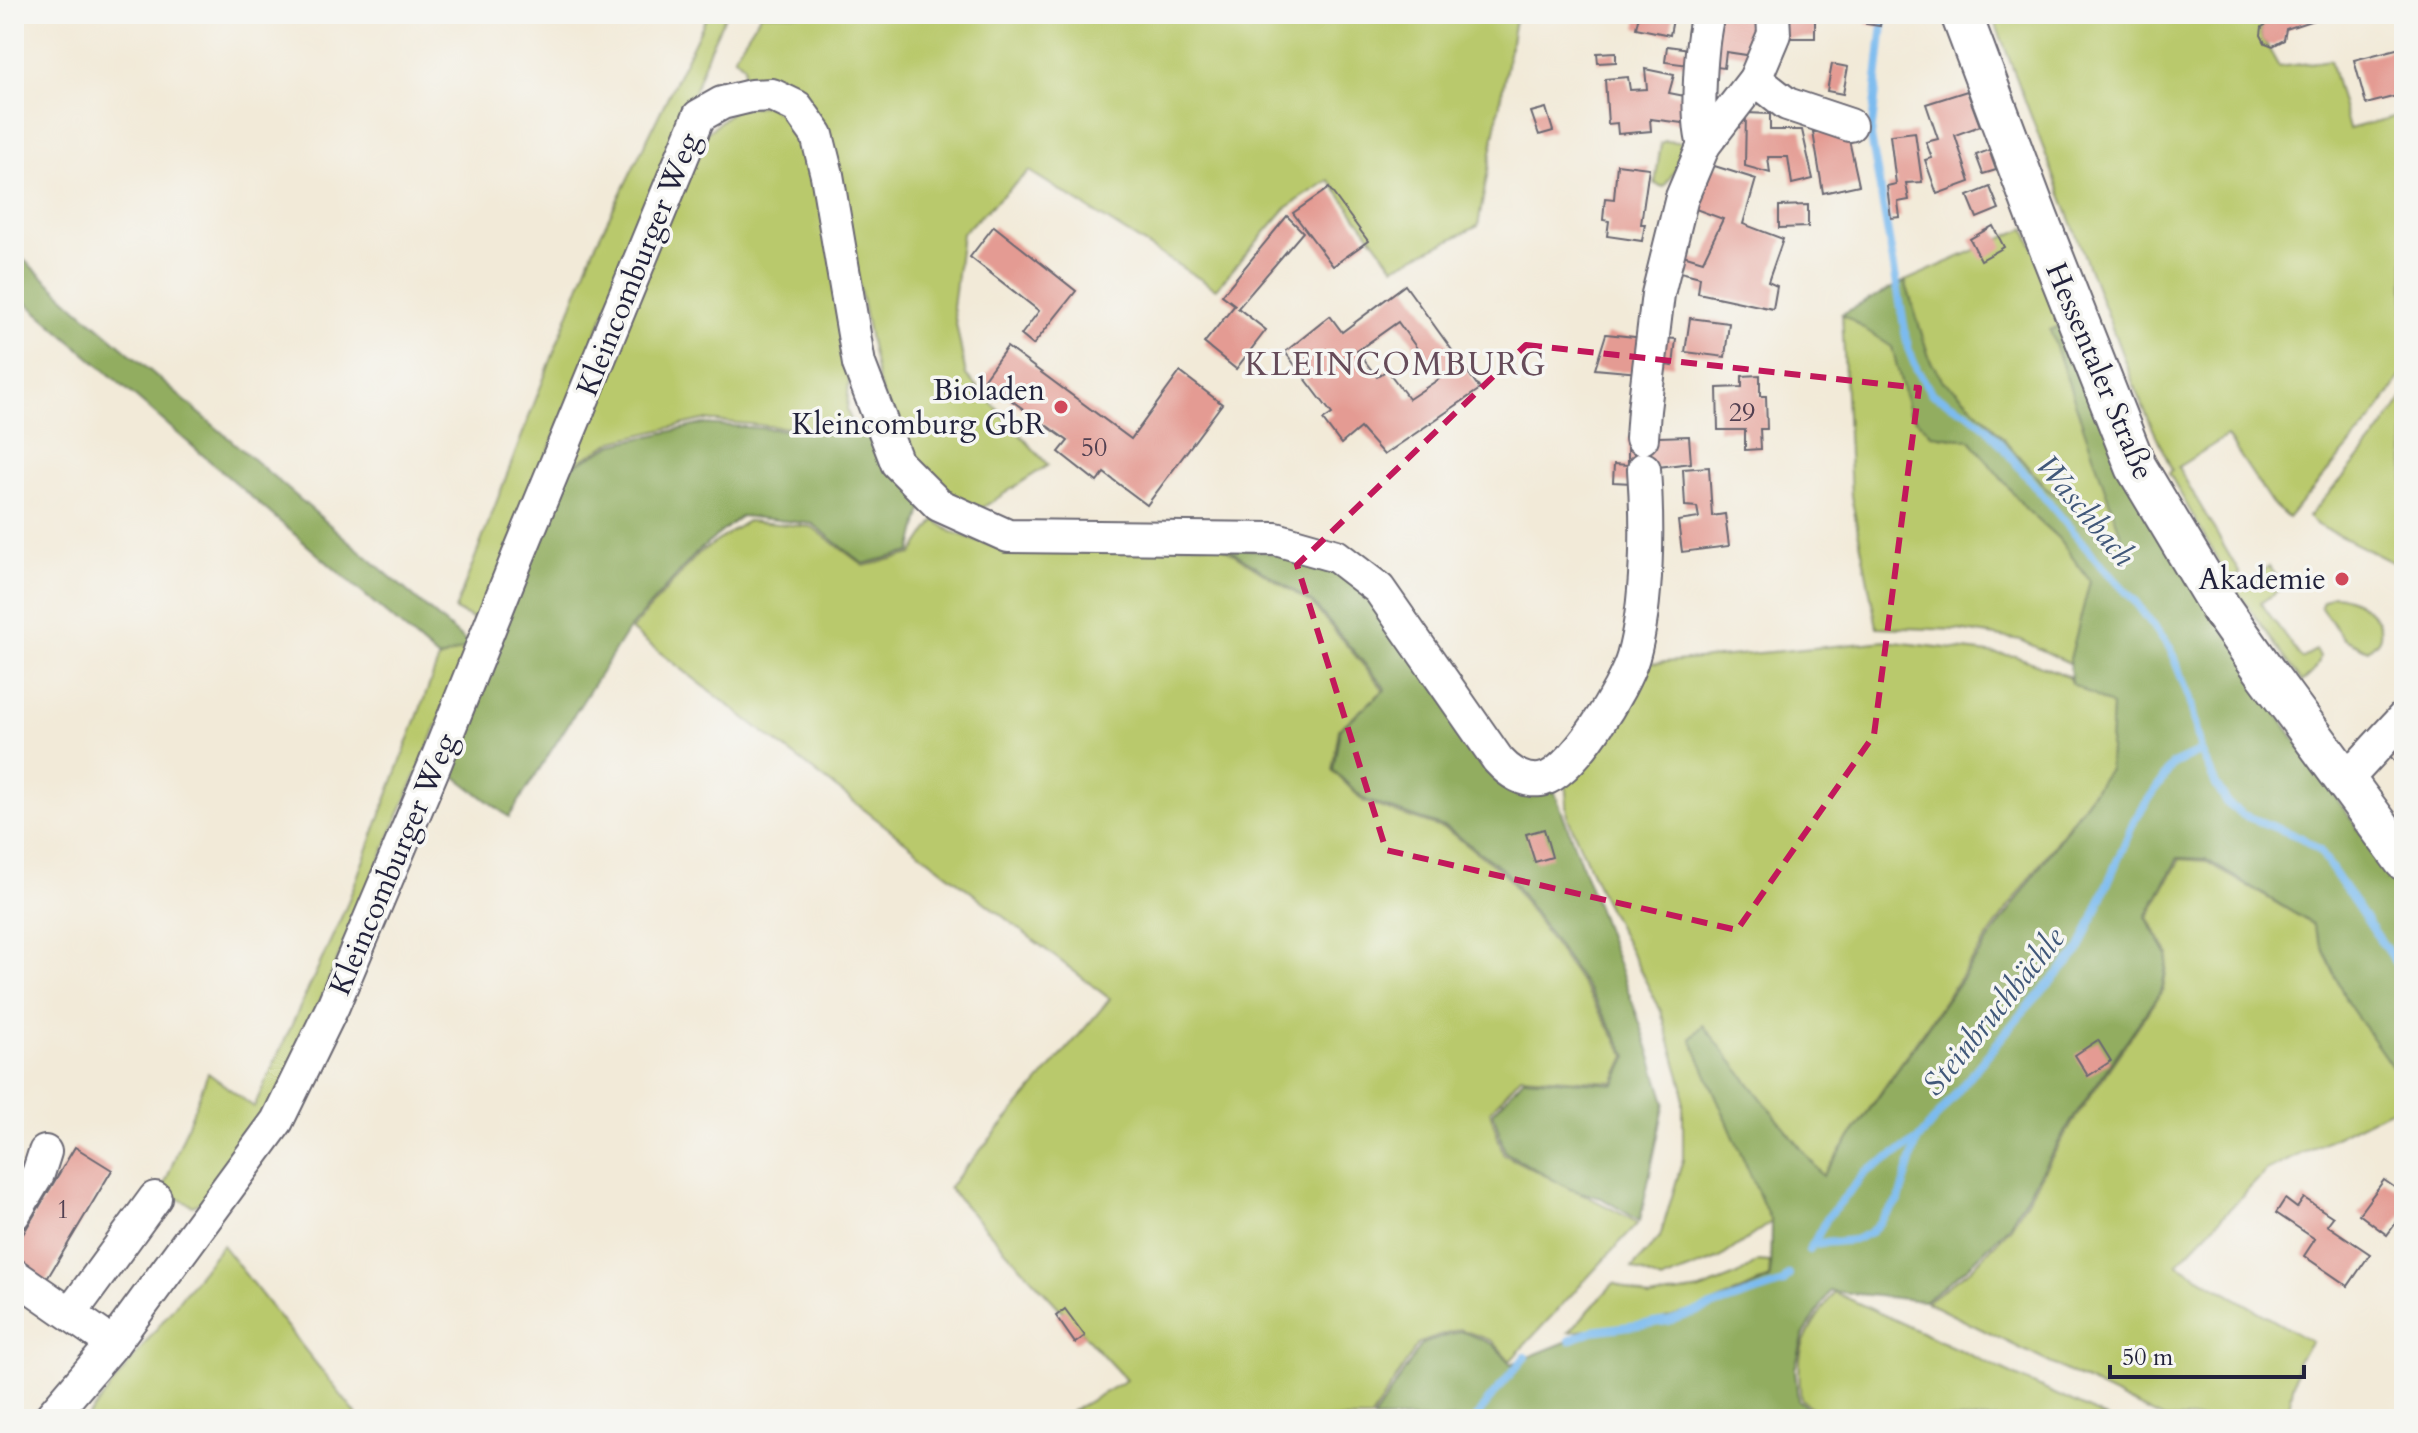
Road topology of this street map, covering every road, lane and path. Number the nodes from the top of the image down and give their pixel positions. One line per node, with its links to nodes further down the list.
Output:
1 (1708, 14): 6 (street, Kleincomburger Weg)
2 (1773, 14): 4 (street, Kleincomburger Weg)
3 (1961, 14): 8 (main road, Hessentaler Straße)
4 (1755, 79): 5 (street); 6 (street, Kleincomburger Weg)
5 (1850, 125)
6 (1704, 145): 15 (street, Kleincomburger Weg)
7 (2404, 717): 8 (street)
8 (2346, 780): 9 (main road, Hessentaler Straße)
9 (2404, 860)
10 (45, 1152): 12 (street)
11 (155, 1198): 14 (street)
12 (14, 1214)
13 (14, 1275): 14 (street)
14 (71, 1313): 15 (street)
15 (113, 1344): 16 (street, Kleincomburger Weg)
16 (49, 1419)

